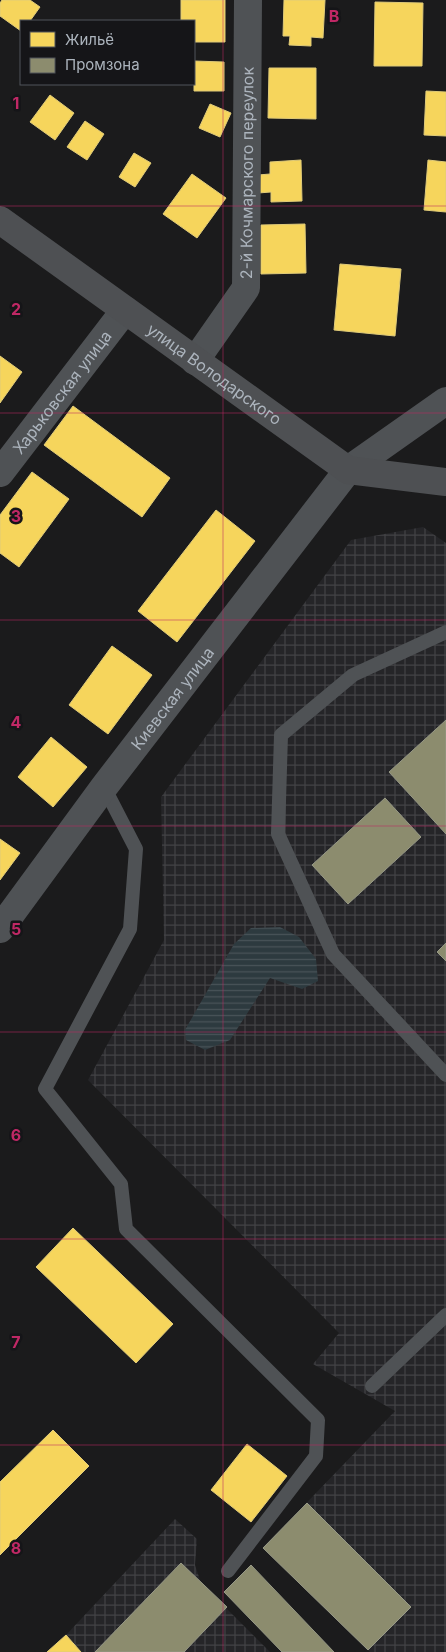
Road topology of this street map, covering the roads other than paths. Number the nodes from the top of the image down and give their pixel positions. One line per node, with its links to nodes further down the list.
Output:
1 (248, 0): 4 (street, 2-й Кочмарского переулок)
2 (0, 220): 3 (main road, улица Володарского)
3 (125, 310): 4 (main road, улица Володарского); 7 (street, Харьковская улица)
4 (195, 361): 6 (main road, улица Володарского)
5 (446, 401): 6 (street, Киевская улица)
6 (348, 470): 8 (main road, улица Володарского); 10 (street, Киевская улица)
7 (0, 473)
8 (446, 482)
9 (446, 632): 12 (lane)
10 (104, 787): 11 (street, Киевская улица); 15 (lane)
11 (0, 929)
12 (446, 1075)
13 (446, 1315): 14 (lane)
14 (372, 1386)
15 (228, 1571)

